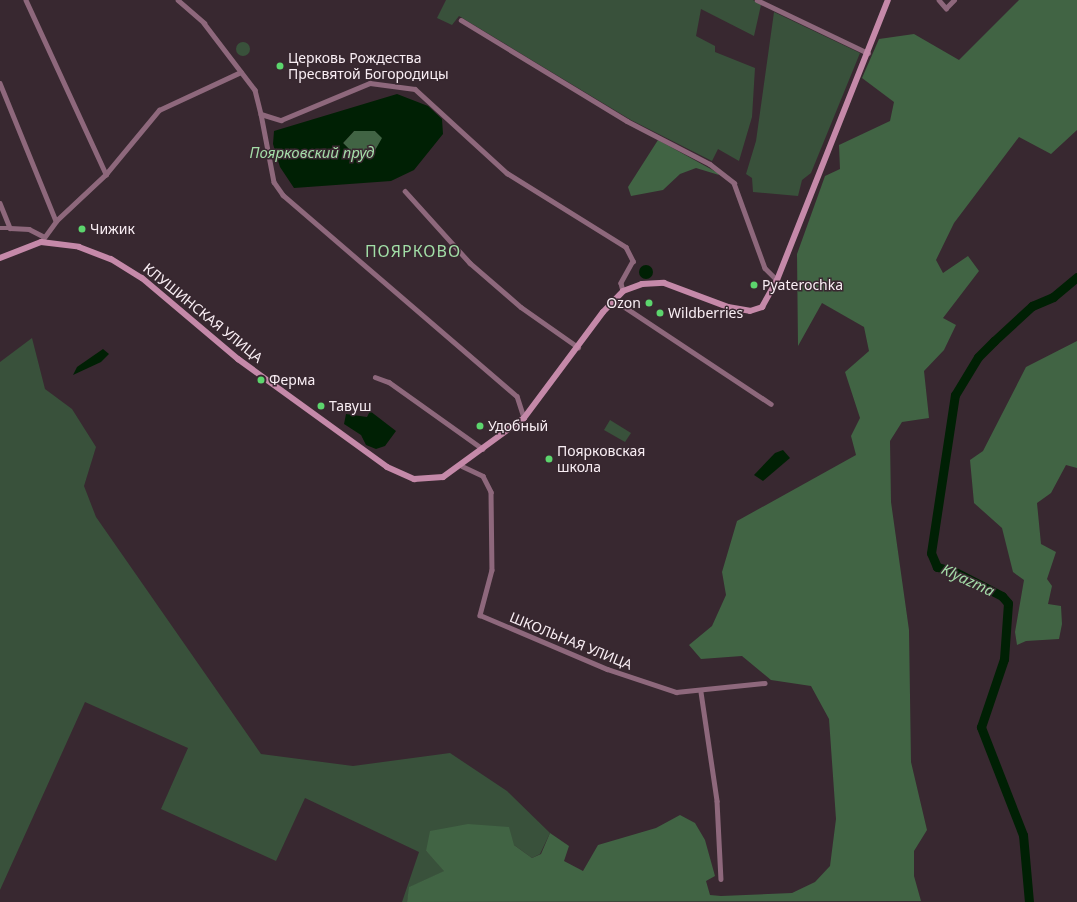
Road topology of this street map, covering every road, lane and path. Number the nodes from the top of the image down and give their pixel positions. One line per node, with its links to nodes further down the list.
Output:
1 (26, 0): 12 (street)
2 (178, 0): 9 (street)
3 (757, 0): 8 (street)
4 (888, 0): 8 (main road)
5 (939, 0): 6 (street)
6 (954, 0)
7 (461, 20): 20 (street)
8 (868, 53): 20 (main road)
9 (241, 72): 11 (street); 12 (street)
10 (0, 83): 15 (street)
11 (261, 114): 21 (street); 26 (street)
12 (106, 174): 15 (street)
13 (405, 191): 23 (street)
14 (0, 203): 17 (street)
15 (56, 221): 18 (street)
16 (0, 228): 17 (street)
17 (10, 228): 18 (street)
18 (42, 239): 19 (main road, КЛУШИНСКАЯ УЛИЦА); 28 (main road, КЛУШИНСКАЯ УЛИЦА)
19 (0, 258)
20 (777, 280): 21 (main road)
21 (623, 291): 22 (main road)
22 (614, 300): 23 (main road); 25 (street)
23 (578, 347): 26 (main road)
24 (375, 377): 27 (street)
25 (770, 404)
26 (524, 418): 27 (main road)
27 (484, 450): 28 (main road)
28 (462, 466): 30 (street, ШКОЛЬНАЯ УЛИЦА)
29 (765, 683): 30 (street, ШКОЛЬНАЯ УЛИЦА)
30 (701, 692): 31 (street)
31 (721, 879)

